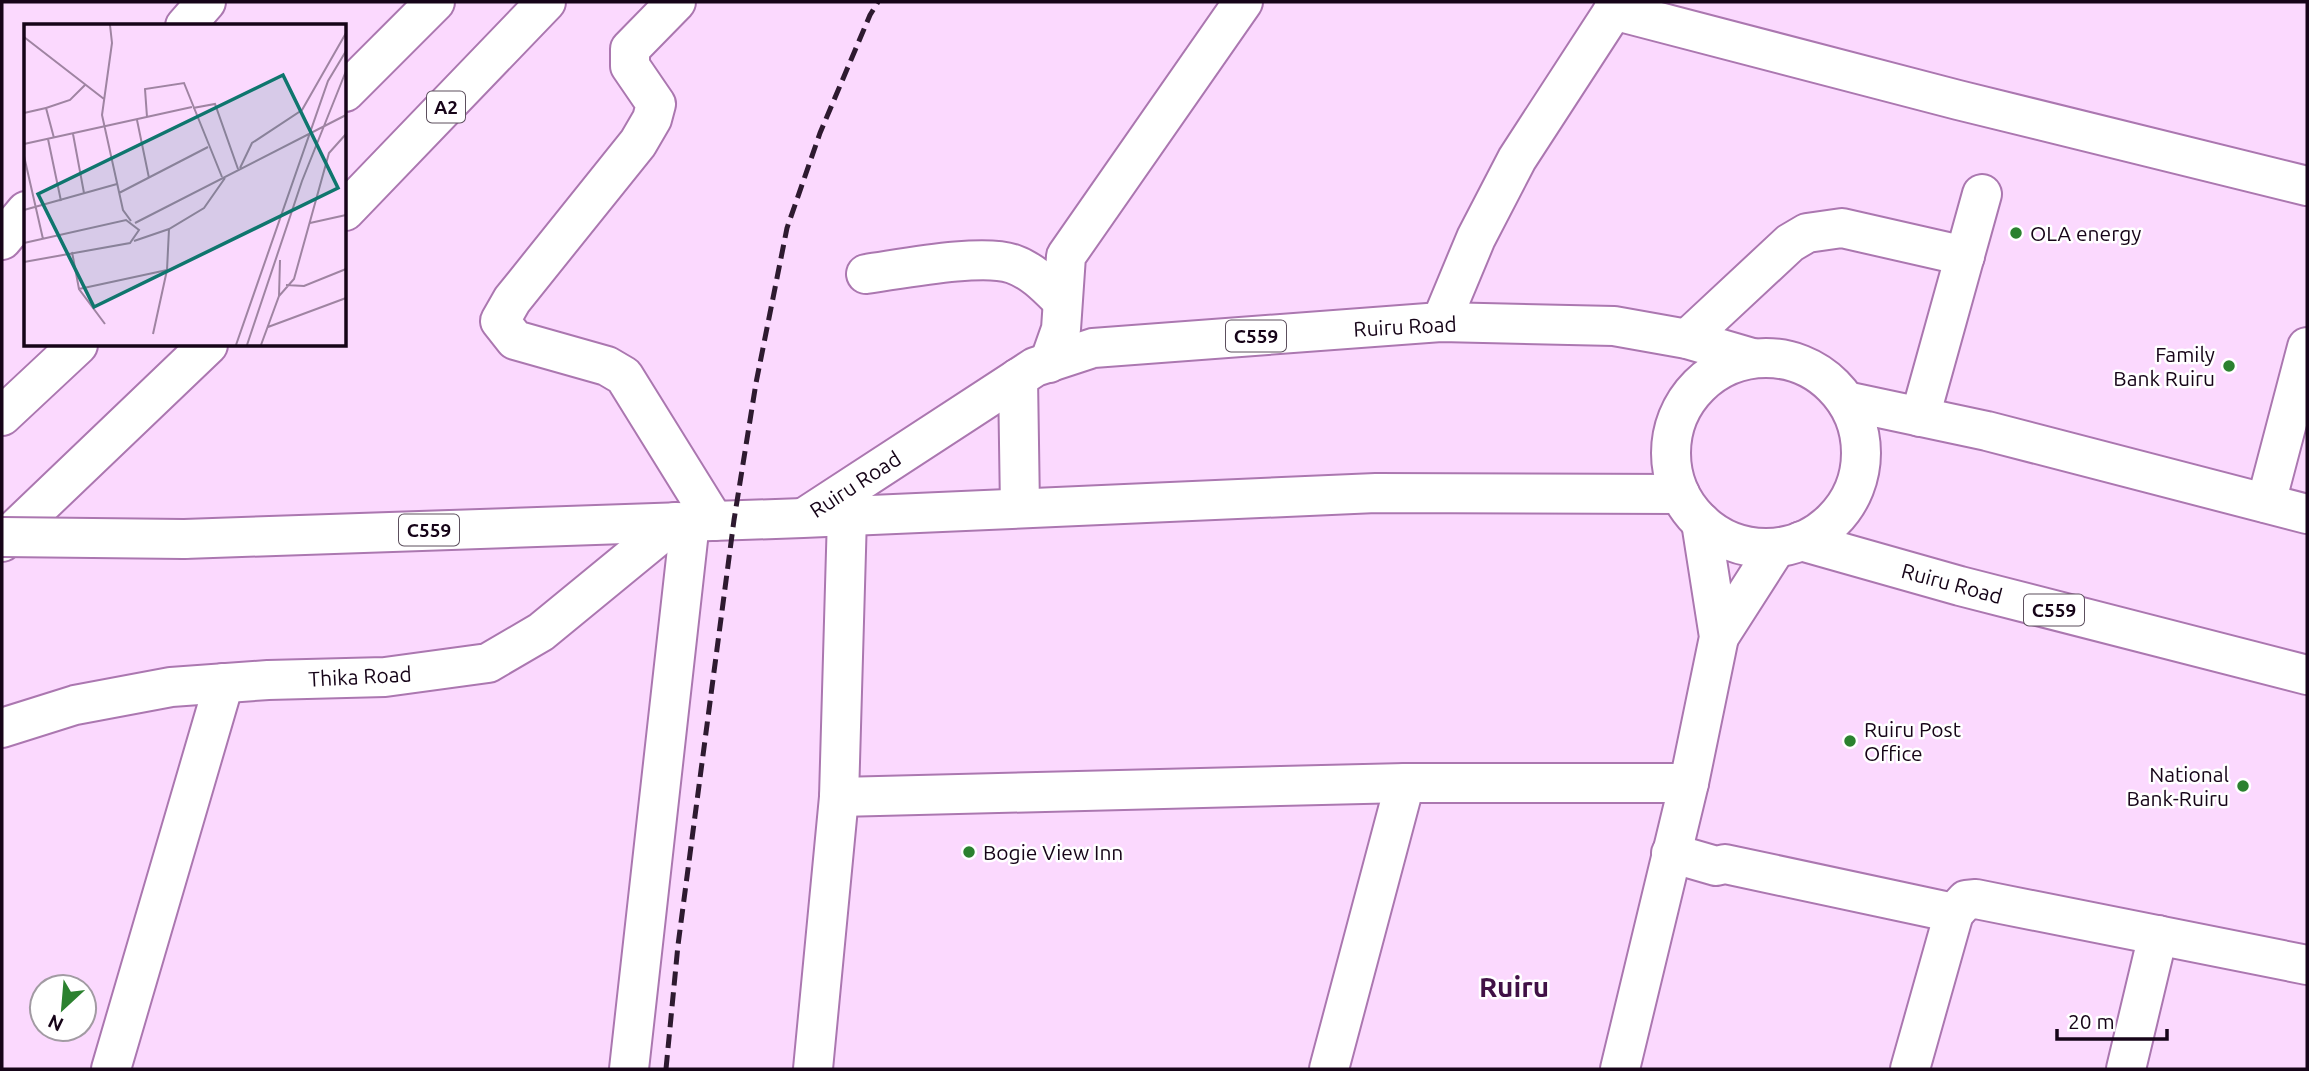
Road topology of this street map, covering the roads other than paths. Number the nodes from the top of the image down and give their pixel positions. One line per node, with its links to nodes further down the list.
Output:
1 (206, 2): 7 (main road)
2 (435, 2): 8 (main road)
3 (545, 2): 11 (main road, A2)
4 (676, 2): 33 (main road)
5 (1243, 2): 16 (main road)
6 (1616, 6): 9 (main road); 17 (main road)
7 (187, 24)
8 (346, 91)
9 (2307, 186)
10 (1982, 194): 14 (main road)
11 (346, 210)
12 (24, 213): 13 (main road)
13 (2, 240)
14 (1965, 256): 18 (main road); 26 (main road)
15 (866, 274): 16 (main road)
16 (1061, 300): 23 (main road)
17 (1441, 322): 18 (main road, Ruiru Road / C559); 23 (main road, Ruiru Road / C559)
18 (1687, 339): 22 (main road, Ruiru Road / C559)
19 (77, 346): 25 (main road)
20 (207, 346): 34 (main road)
21 (2307, 347): 27 (main road)
22 (1752, 358): 24 (main road); 29 (main road)
23 (1033, 370): 28 (main road); 32 (main road, Ruiru Road / C559)
24 (1846, 401): 26 (main road); 35 (main road)
25 (2, 416)
26 (1920, 417): 27 (main road)
27 (2266, 503): 30 (main road)
28 (1020, 508): 29 (main road, Ruiru Road / C559); 31 (main road, Ruiru Road / C559)
29 (1690, 508): 35 (main road); 36 (main road)
30 (2307, 514)
31 (847, 516): 32 (main road, Ruiru Road / C559); 42 (main road)
32 (803, 518): 33 (main road, C559)
33 (693, 521): 34 (main road, C559, bridge); 38 (main road, Thika Road); 48 (main road)
34 (2, 540)
35 (1789, 545): 36 (main road); 37 (main road, Ruiru Road / C559)
36 (1719, 637): 41 (main road)
37 (2307, 675)
38 (224, 683): 39 (main road, Thika Road); 47 (main road)
39 (2, 728)
40 (1405, 783): 41 (main road); 42 (main road); 50 (main road)
41 (1689, 783): 43 (main road)
42 (839, 797): 49 (main road)
43 (1671, 853): 44 (main road); 51 (main road)
44 (1954, 913): 45 (main road); 52 (main road)
45 (2158, 935): 46 (main road); 53 (main road)
46 (2307, 965)
47 (111, 1069)
48 (629, 1069)
49 (813, 1069)
50 (1329, 1069)
51 (1620, 1069)
52 (1910, 1069)
53 (2126, 1069)

